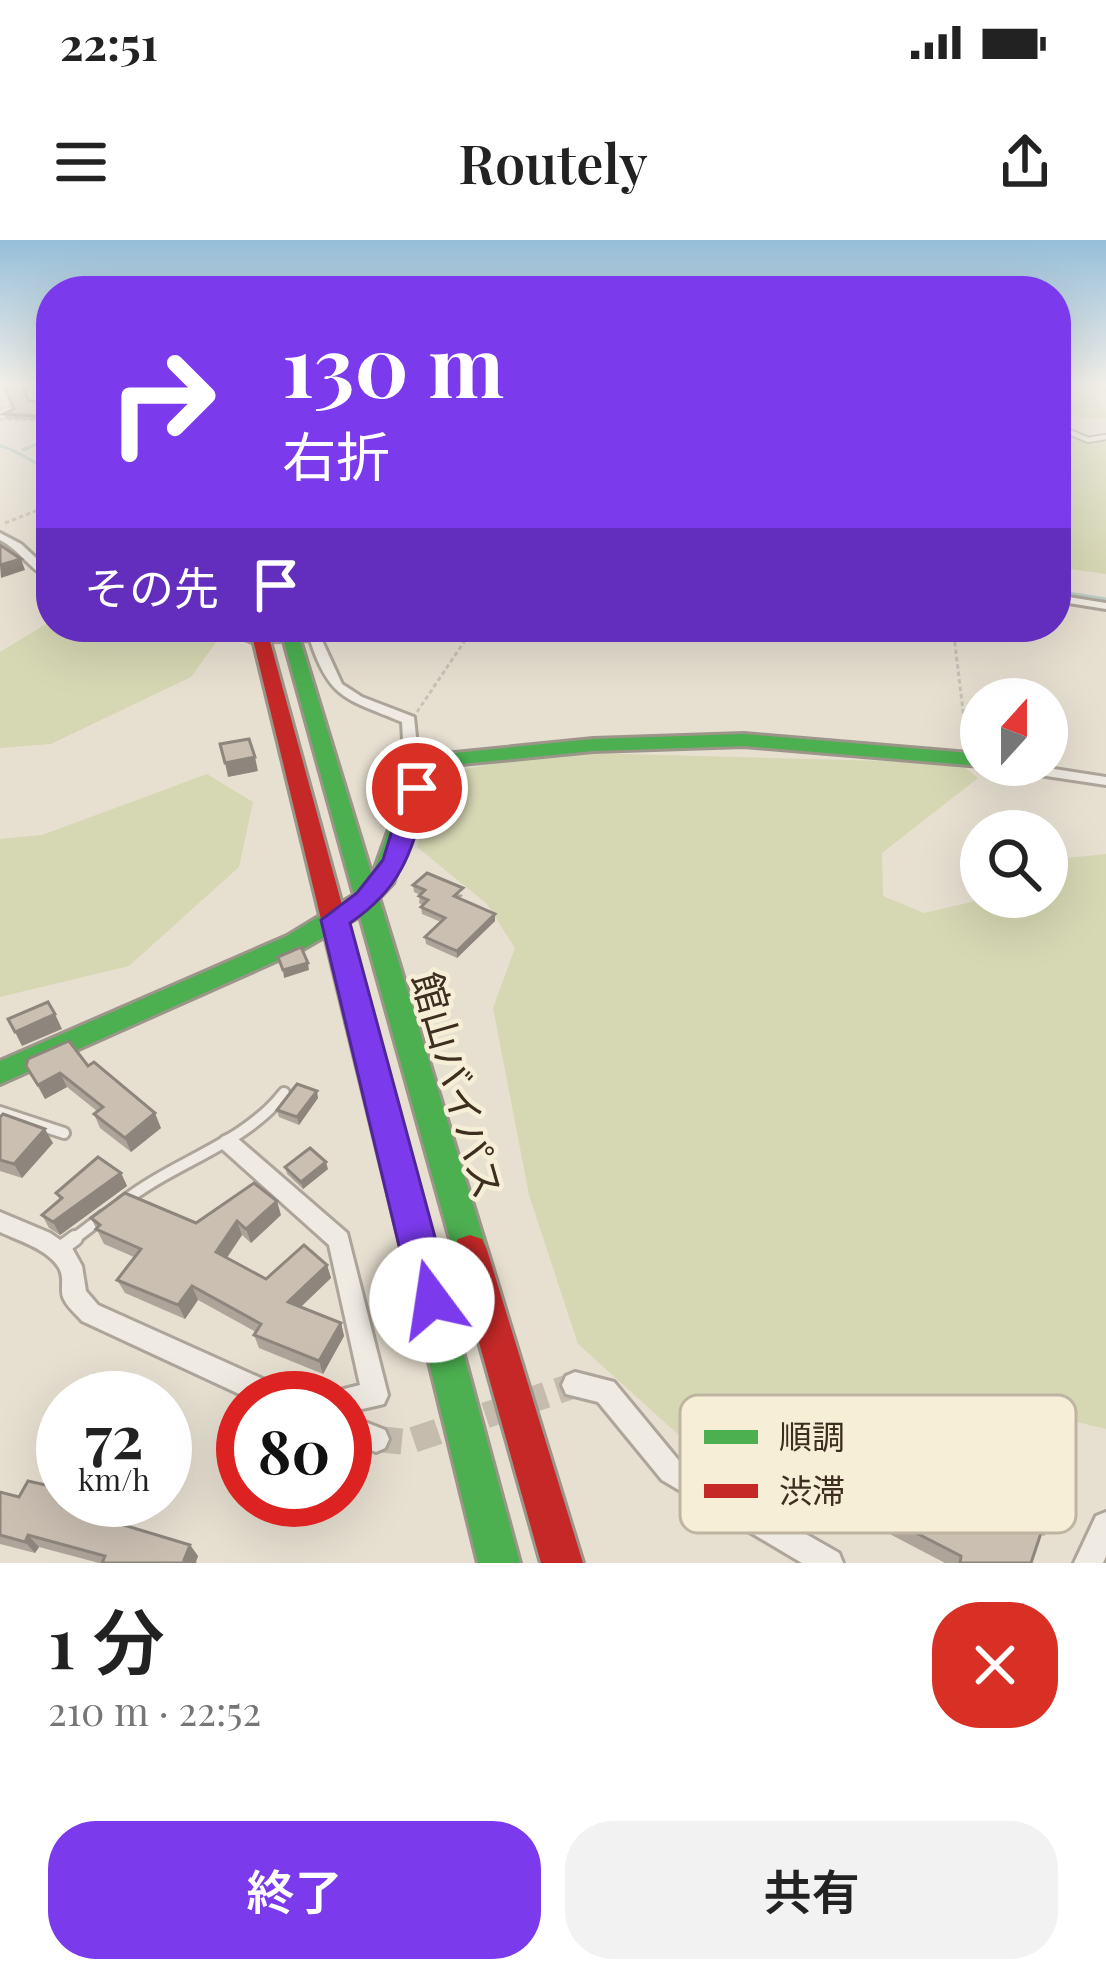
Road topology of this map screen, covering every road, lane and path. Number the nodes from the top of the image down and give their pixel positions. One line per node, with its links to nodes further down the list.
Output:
1 (36, 511): 2 (path)
2 (0, 525)
3 (0, 539): 4 (street)
4 (36, 562)
5 (1071, 600): 6 (street)
6 (1106, 606)
7 (262, 642): 19 (main road)
8 (292, 642): 18 (main road, 館山バイパス)
9 (317, 642): 13 (street)
10 (463, 642): 13 (path)
11 (955, 642): 12 (path)
12 (961, 678)
13 (409, 719): 15 (street)
14 (960, 758): 15 (main road)
15 (427, 770): 18 (main road)
16 (1068, 775): 17 (street)
17 (1106, 781)
18 (367, 899): 19 (main road); 36 (main road, 館山バイパス)
19 (335, 920): 20 (main road); 35 (main road)
20 (0, 1073)
21 (284, 1093): 24 (lane)
22 (0, 1112): 23 (lane)
23 (64, 1133)
24 (229, 1143): 26 (lane); 28 (street)
25 (0, 1222): 26 (street)
26 (60, 1250): 27 (street)
27 (217, 1371)
28 (369, 1371)
29 (575, 1385): 32 (street)
30 (372, 1437): 31 (street)
31 (376, 1438)
32 (680, 1477)
33 (1106, 1526): 38 (street)
34 (777, 1533): 37 (street)
35 (499, 1563)
36 (562, 1563)
37 (829, 1563)
38 (1088, 1563)

